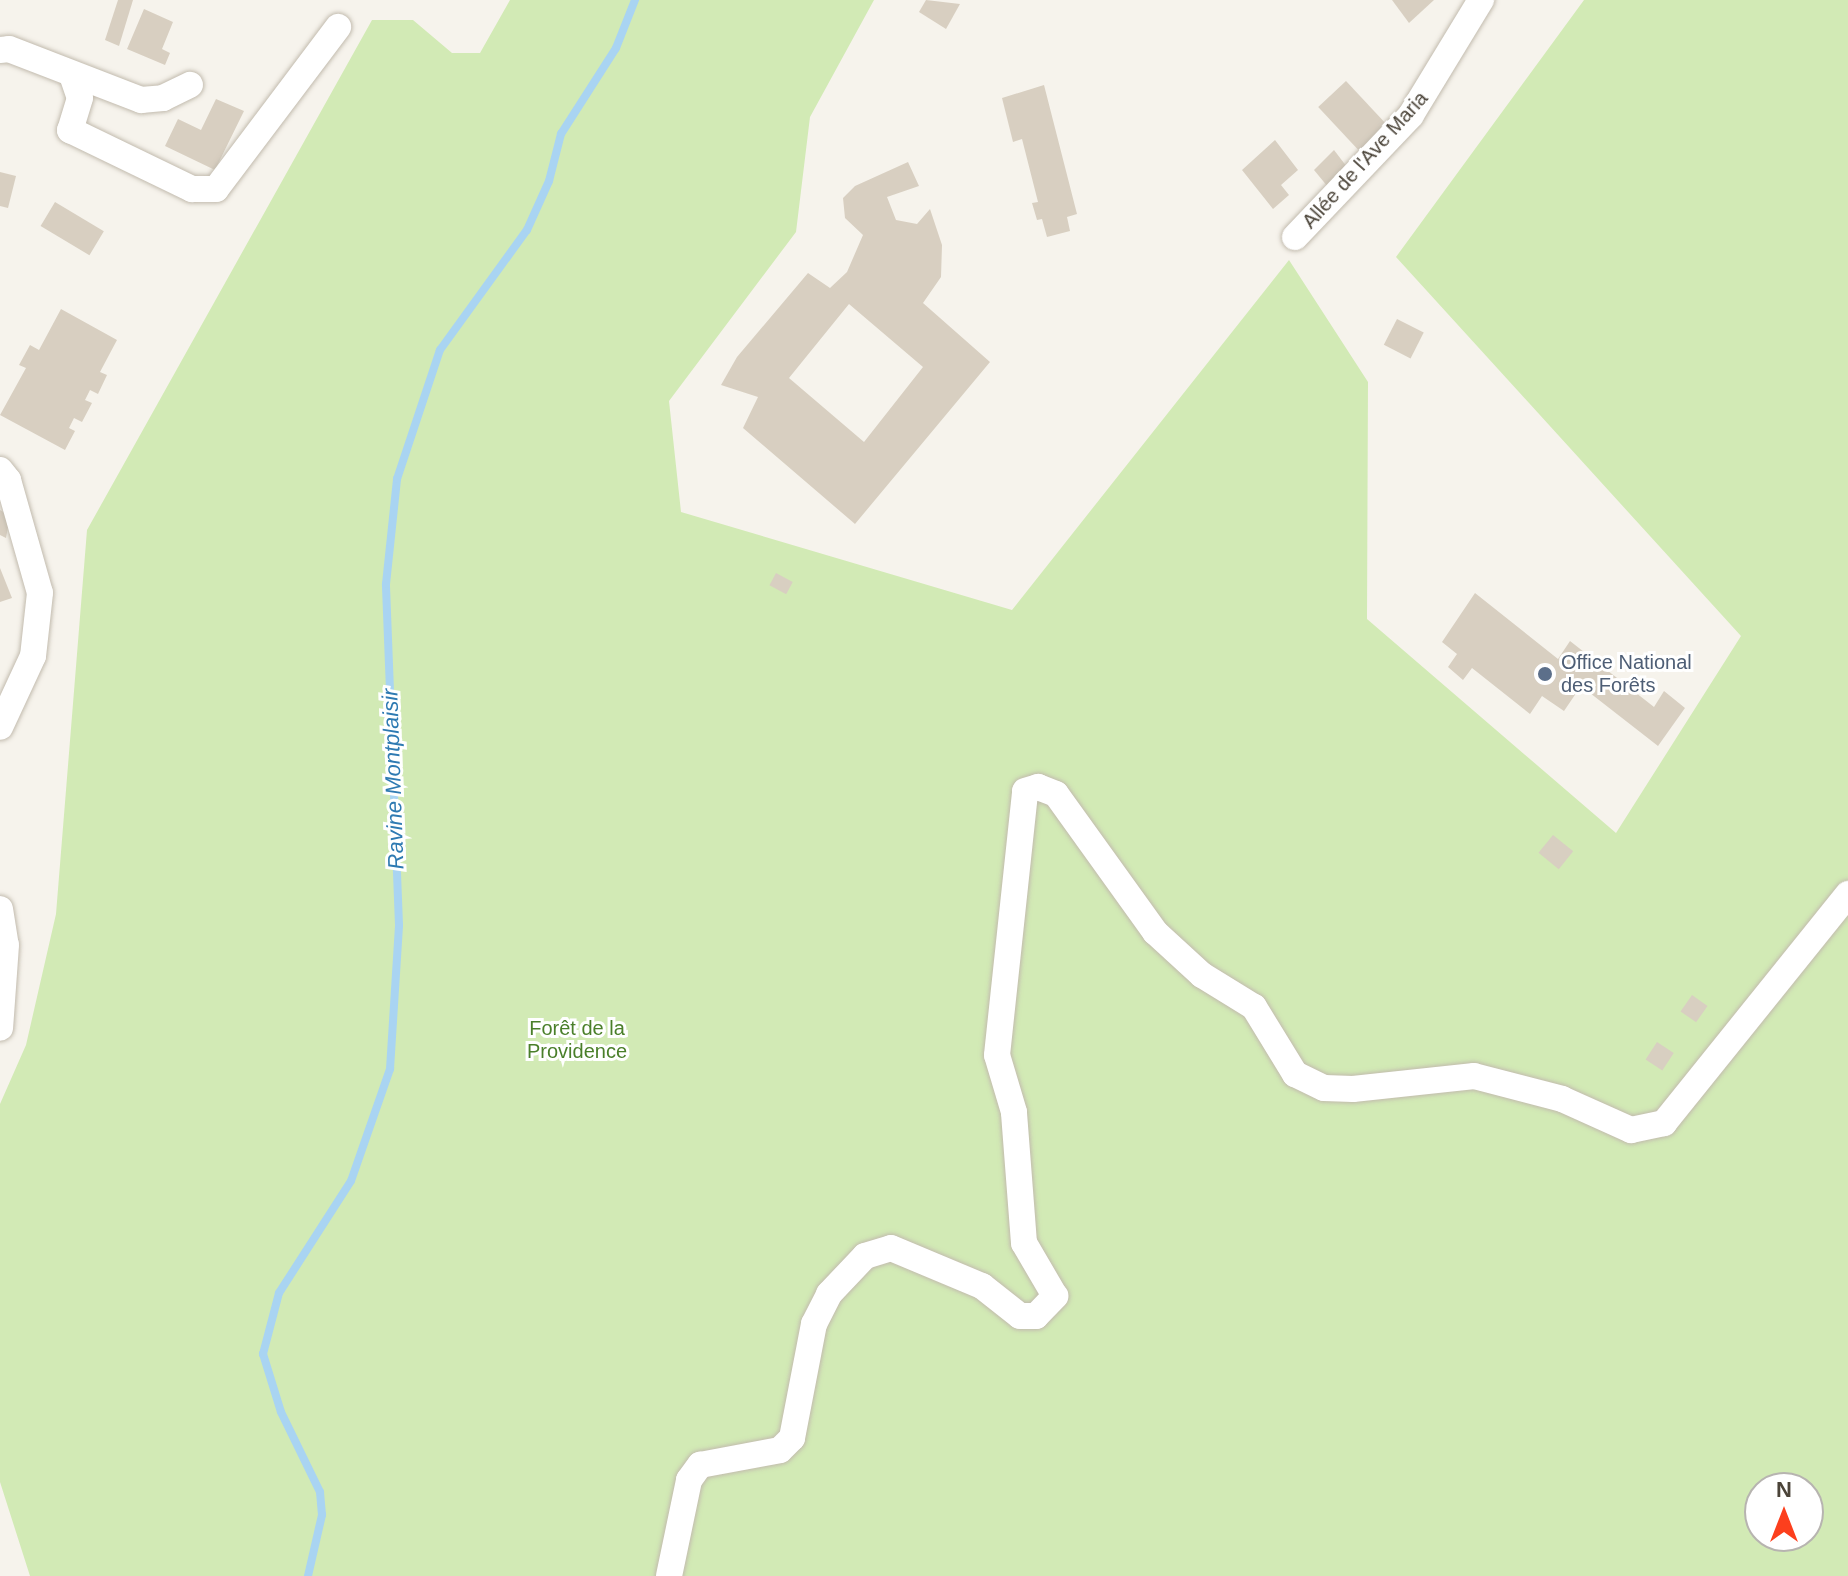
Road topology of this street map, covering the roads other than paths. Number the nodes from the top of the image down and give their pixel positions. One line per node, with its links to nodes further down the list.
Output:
1 (1481, 0): 6 (street, Allée de l'Ave Maria)
2 (338, 27): 4 (street)
3 (0, 50): 4 (street)
4 (72, 75): 5 (street)
5 (190, 85)
6 (1295, 237)
7 (0, 470): 8 (street)
8 (0, 727)
9 (1848, 894): 13 (street)
10 (0, 909): 11 (street)
11 (3, 942): 12 (street)
12 (0, 1028)
13 (669, 1576)

